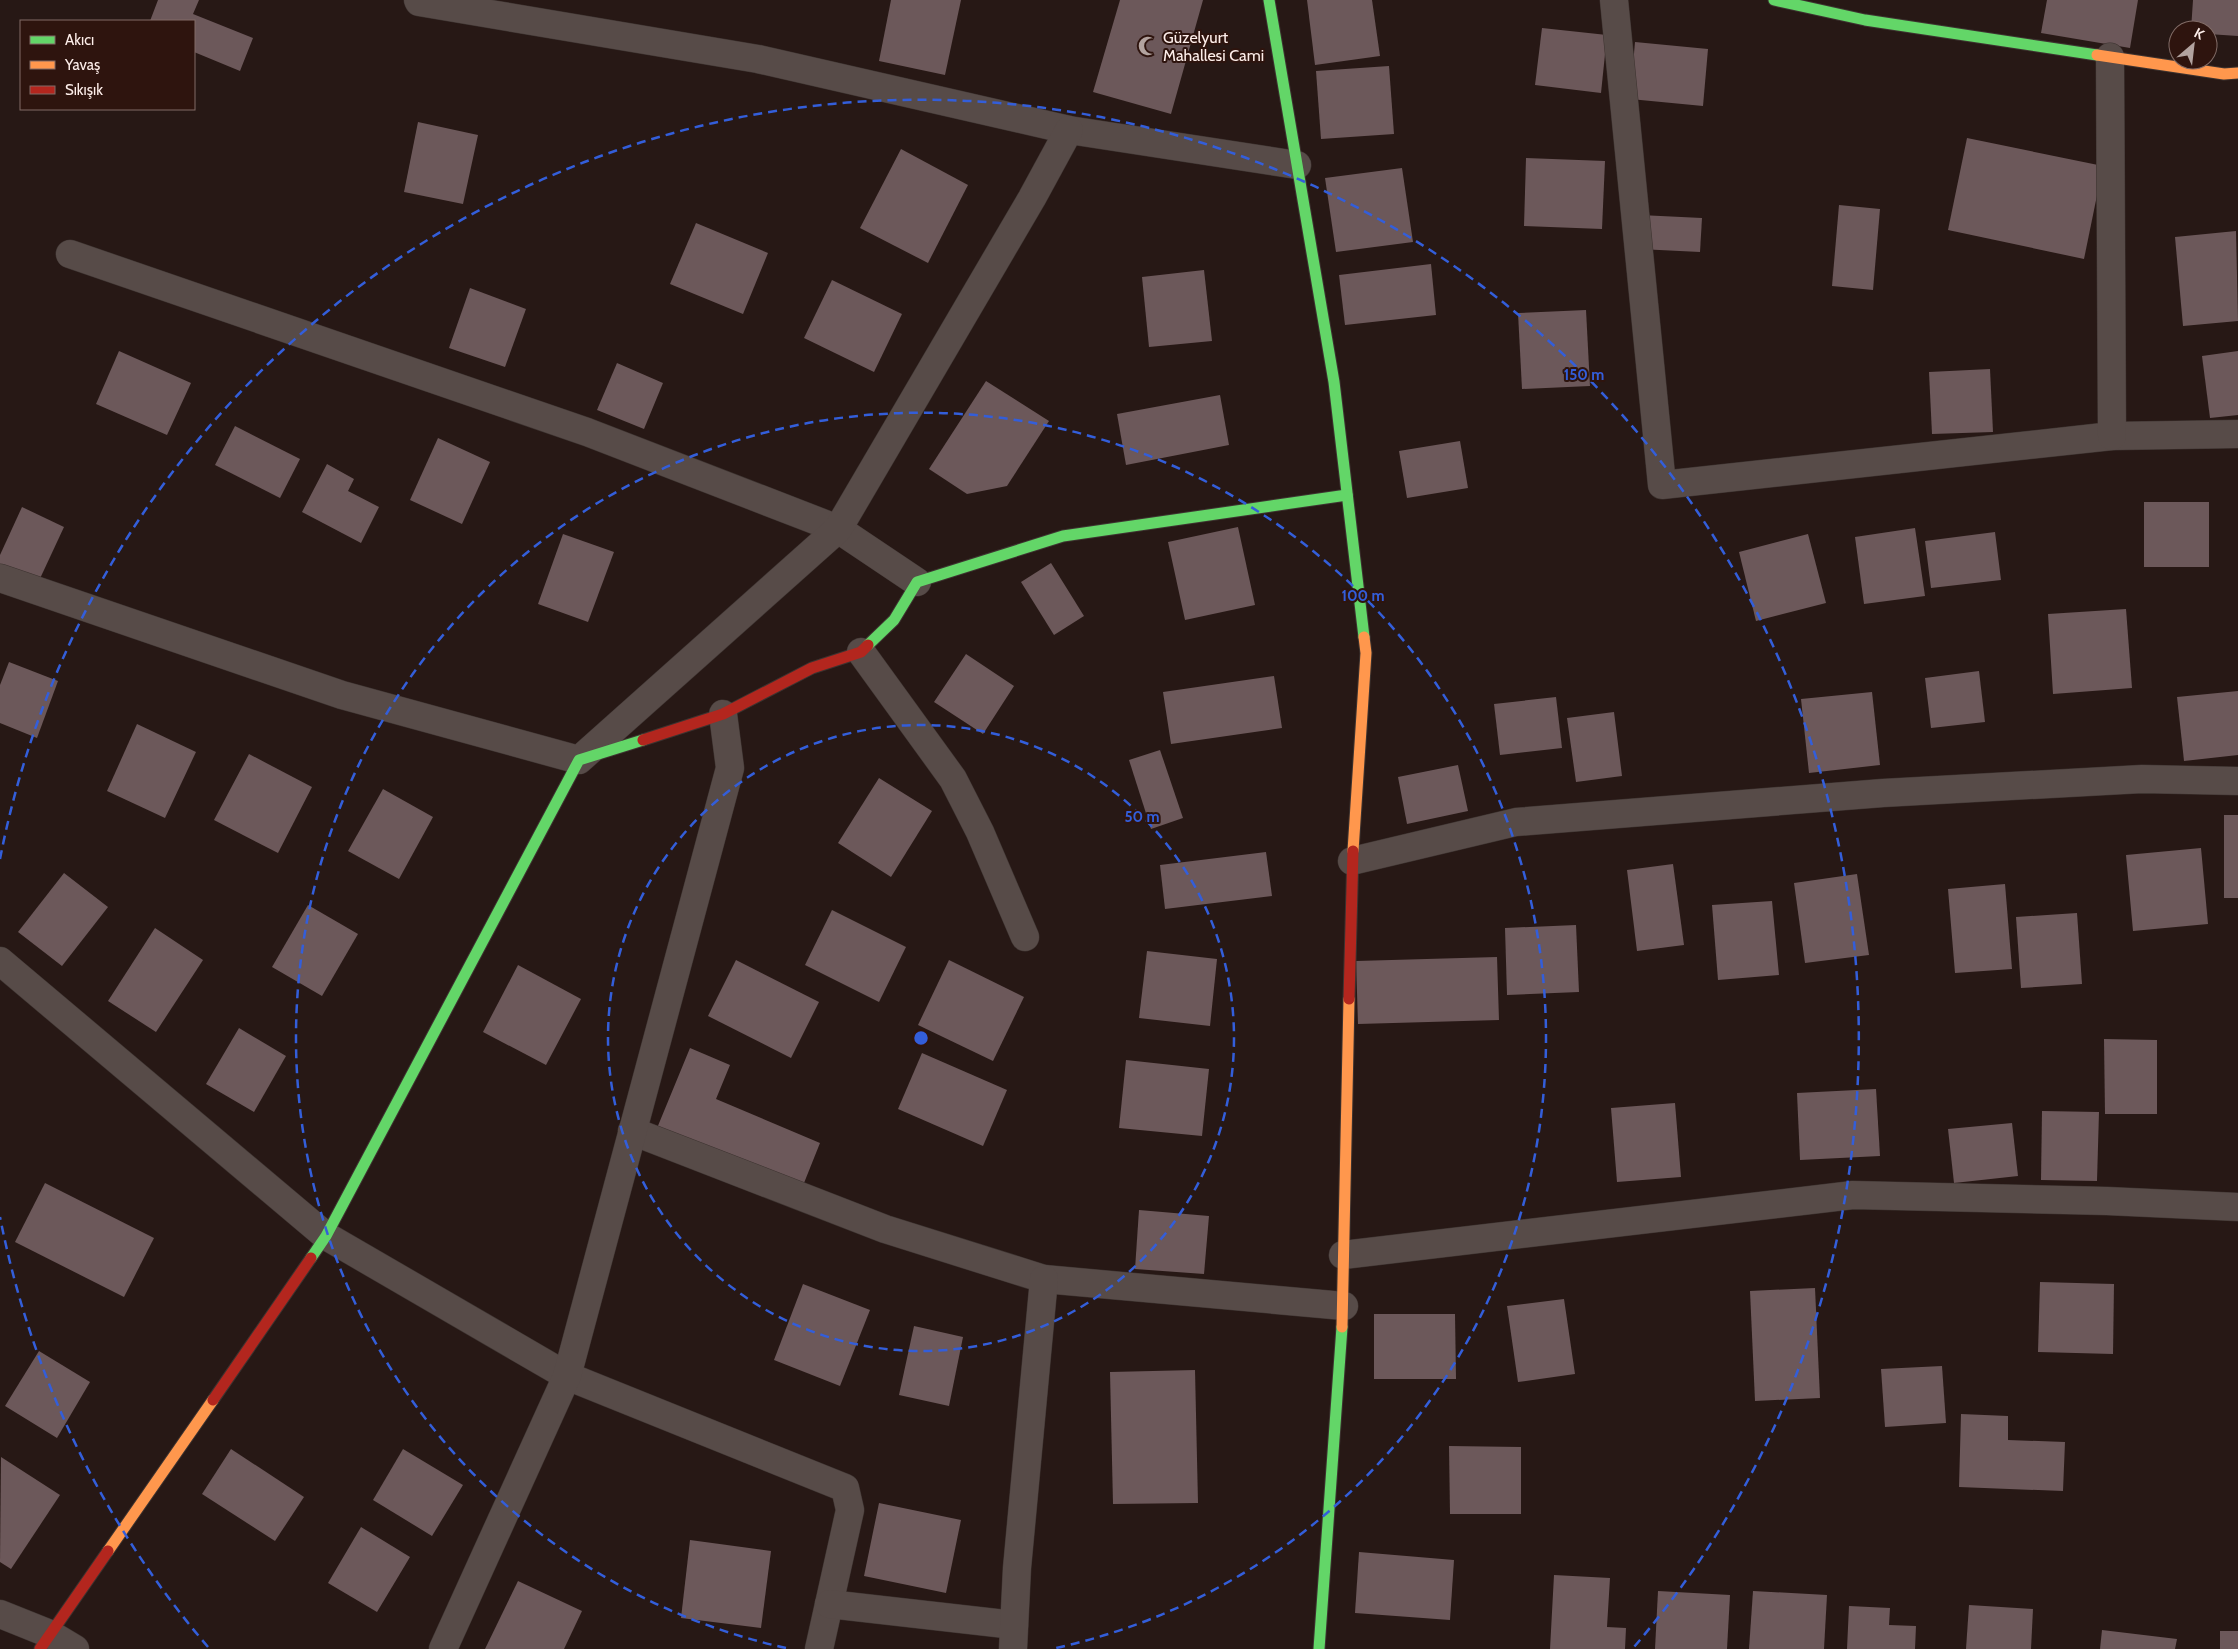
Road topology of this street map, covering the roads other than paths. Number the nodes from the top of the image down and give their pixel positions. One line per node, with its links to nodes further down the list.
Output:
1 (418, 0): 7 (street)
2 (1269, 0): 8 (street)
3 (1614, 0): 11 (street)
4 (1774, 0): 5 (street)
5 (2110, 57): 6 (street); 11 (street)
6 (2238, 73)
7 (1069, 130): 8 (street); 13 (street)
8 (1297, 165): 12 (street)
9 (70, 254): 13 (street)
10 (2238, 434): 11 (street)
11 (2112, 436)
12 (1348, 494): 15 (street); 20 (street)
13 (838, 529): 15 (street); 18 (street)
14 (0, 578): 18 (street)
15 (917, 582): 16 (street)
16 (861, 652): 17 (street); 21 (street)
17 (723, 714): 18 (street); 23 (street)
18 (579, 760): 25 (street)
19 (2238, 781): 20 (street)
20 (1352, 861): 26 (street)
21 (1025, 937)
22 (0, 961): 25 (street)
23 (632, 1131): 27 (street); 29 (street)
24 (2238, 1208): 26 (street)
25 (326, 1236): 29 (street); 33 (street)
26 (1343, 1256): 28 (street)
27 (1044, 1279): 28 (street); 32 (street)
28 (1344, 1306): 37 (street)
29 (567, 1376): 30 (street); 35 (street)
30 (829, 1604): 32 (street); 36 (street)
31 (0, 1614): 33 (street)
32 (1014, 1637)
33 (45, 1642): 34 (street)
34 (75, 1649)
35 (443, 1649)
36 (819, 1649)
37 (1319, 1649)

